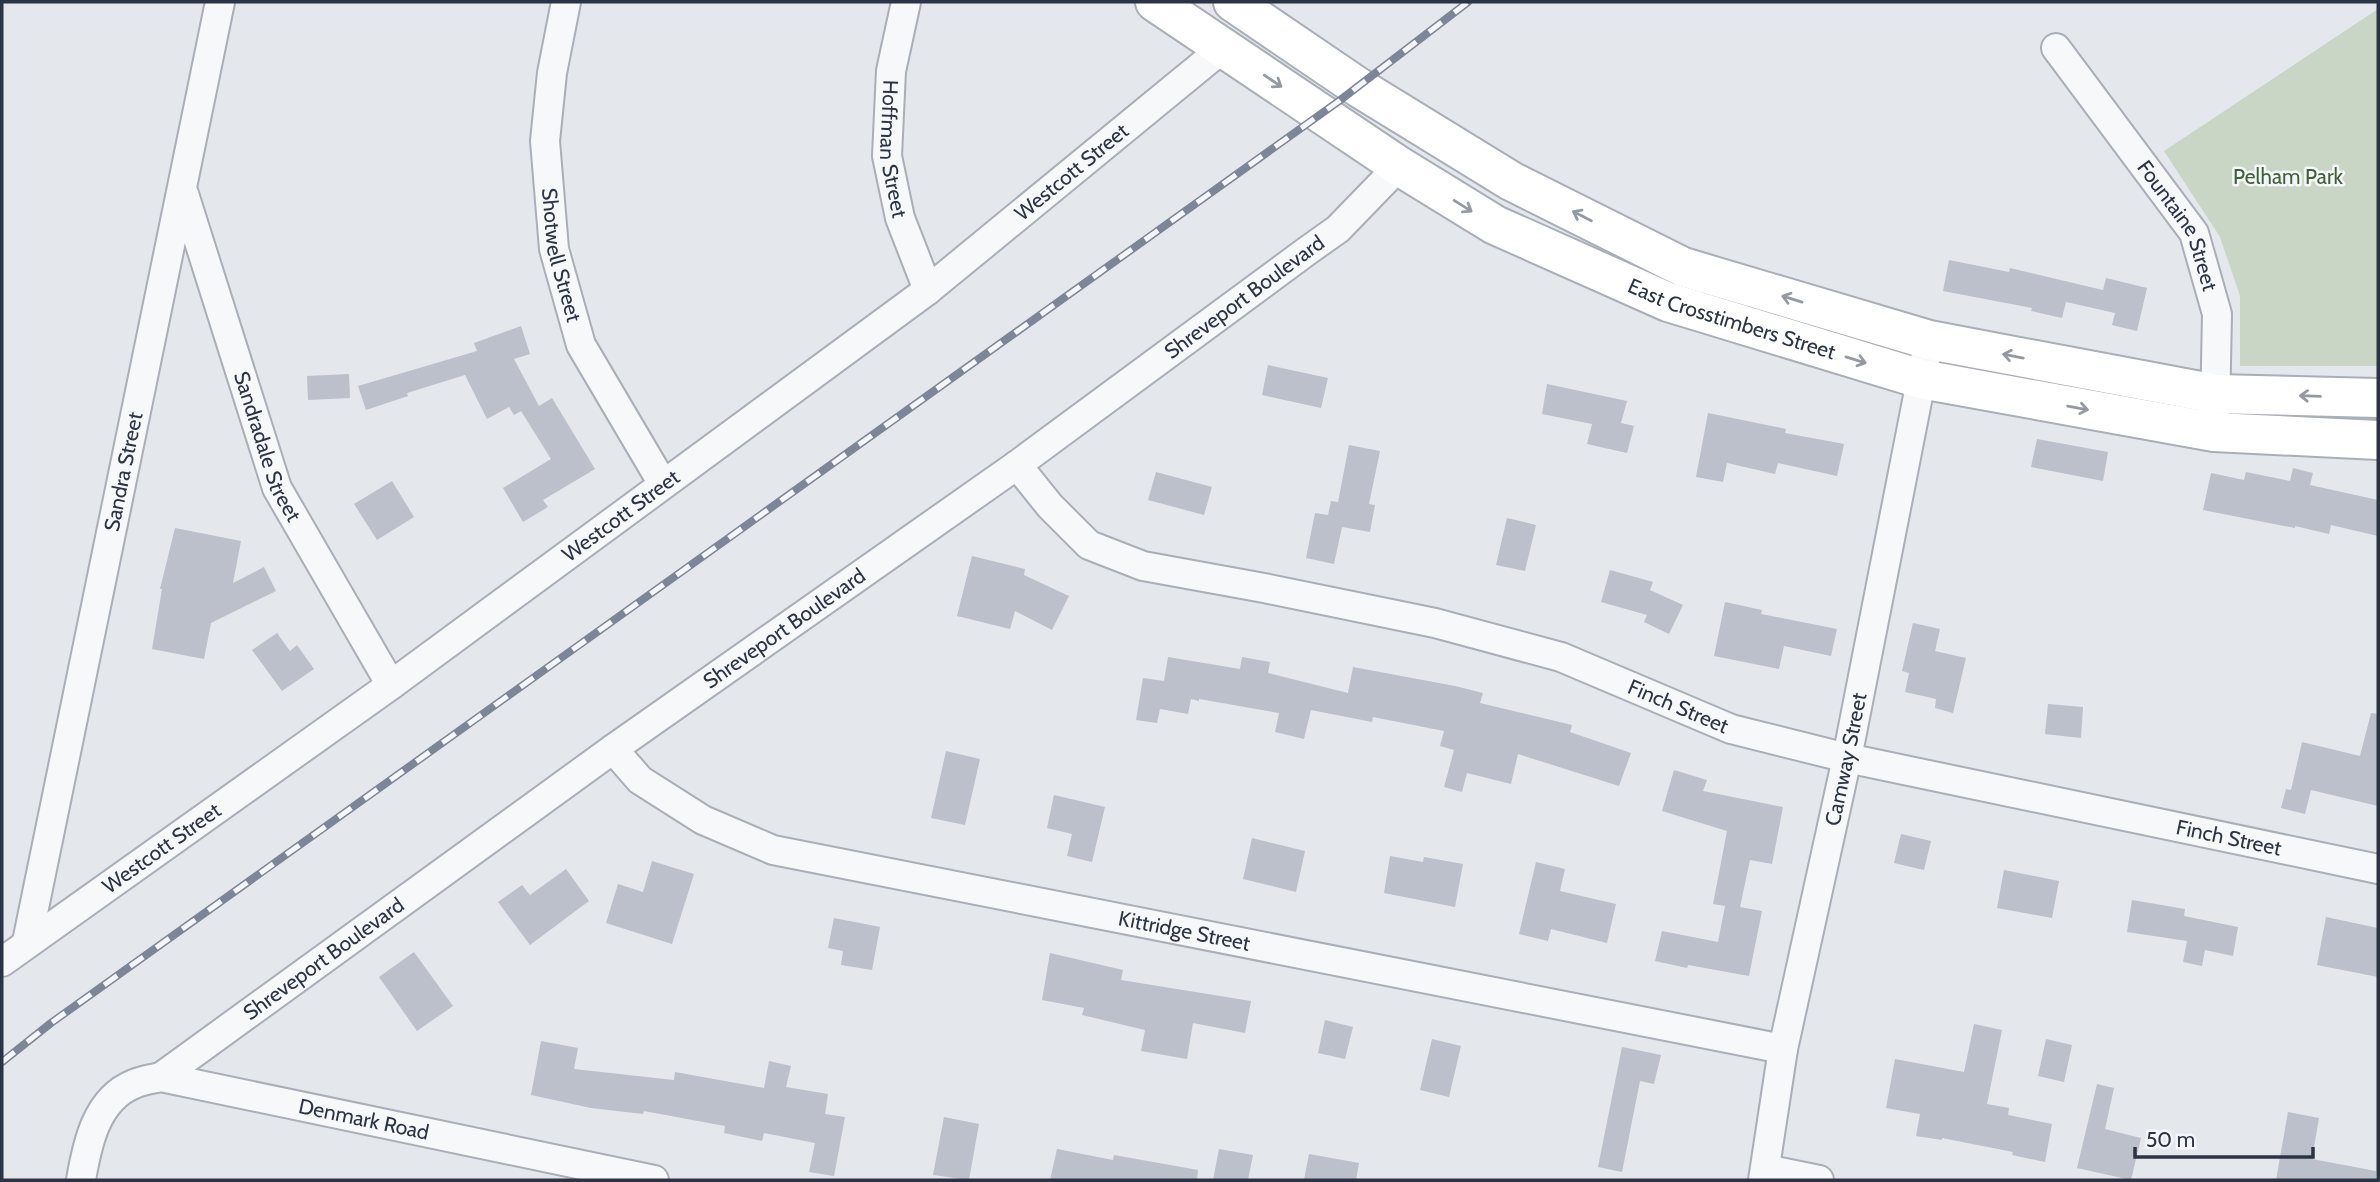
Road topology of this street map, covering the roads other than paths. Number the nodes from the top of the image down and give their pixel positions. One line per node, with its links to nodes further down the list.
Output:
1 (220, 2): 9 (street, Sandra Street)
2 (566, 2): 18 (street, Shotwell Street)
3 (906, 2): 10 (street, Hoffman Street)
4 (1155, 2): 6 (main road, East Crosstimbers Street)
5 (1233, 2): 11 (main road, East Crosstimbers Street, one-way to 5)
6 (1223, 48): 8 (main road, East Crosstimbers Street, one-way to 8); 10 (street, Westcott Street)
7 (2056, 48): 13 (street, Fountaine Street)
8 (1399, 166): 12 (main road, East Crosstimbers Street, one-way to 12); 17 (street, Shreveport Boulevard)
9 (182, 190): 19 (street, Sandradale Street); 23 (street, Sandra Street)
10 (928, 290): 18 (street, Westcott Street)
11 (1929, 340): 12 (street, Camway Street); 13 (main road, East Crosstimbers Street, one-way to 11)
12 (1921, 379): 15 (main road, East Crosstimbers Street, one-way to 15); 21 (street, Camway Street)
13 (2216, 394): 14 (main road, East Crosstimbers Street, one-way to 13); 15 (street, Fountaine Street)
14 (2378, 398)
15 (2214, 432): 16 (main road, East Crosstimbers Street)
16 (2378, 440)
17 (1017, 465): 20 (street, Shreveport Boulevard); 21 (street, Finch Street)
18 (663, 484): 19 (street, Westcott Street)
19 (391, 685): 23 (street, Westcott Street)
20 (613, 749): 25 (street, Kittridge Street); 26 (street, Shreveport Boulevard)
21 (1847, 758): 22 (street, Finch Street); 25 (street, Camway Street)
22 (2378, 869)
23 (27, 942): 24 (street, Westcott Street)
24 (2, 962)
25 (1783, 1049): 28 (street, Camway Street)
26 (161, 1077): 27 (street, Denmark Road); 29 (street, Denmark Road)
27 (540, 1169): 30 (street, Denmark Road)
28 (1765, 1175): 31 (street)
29 (81, 1180)
30 (654, 1180)
31 (1819, 1180)

